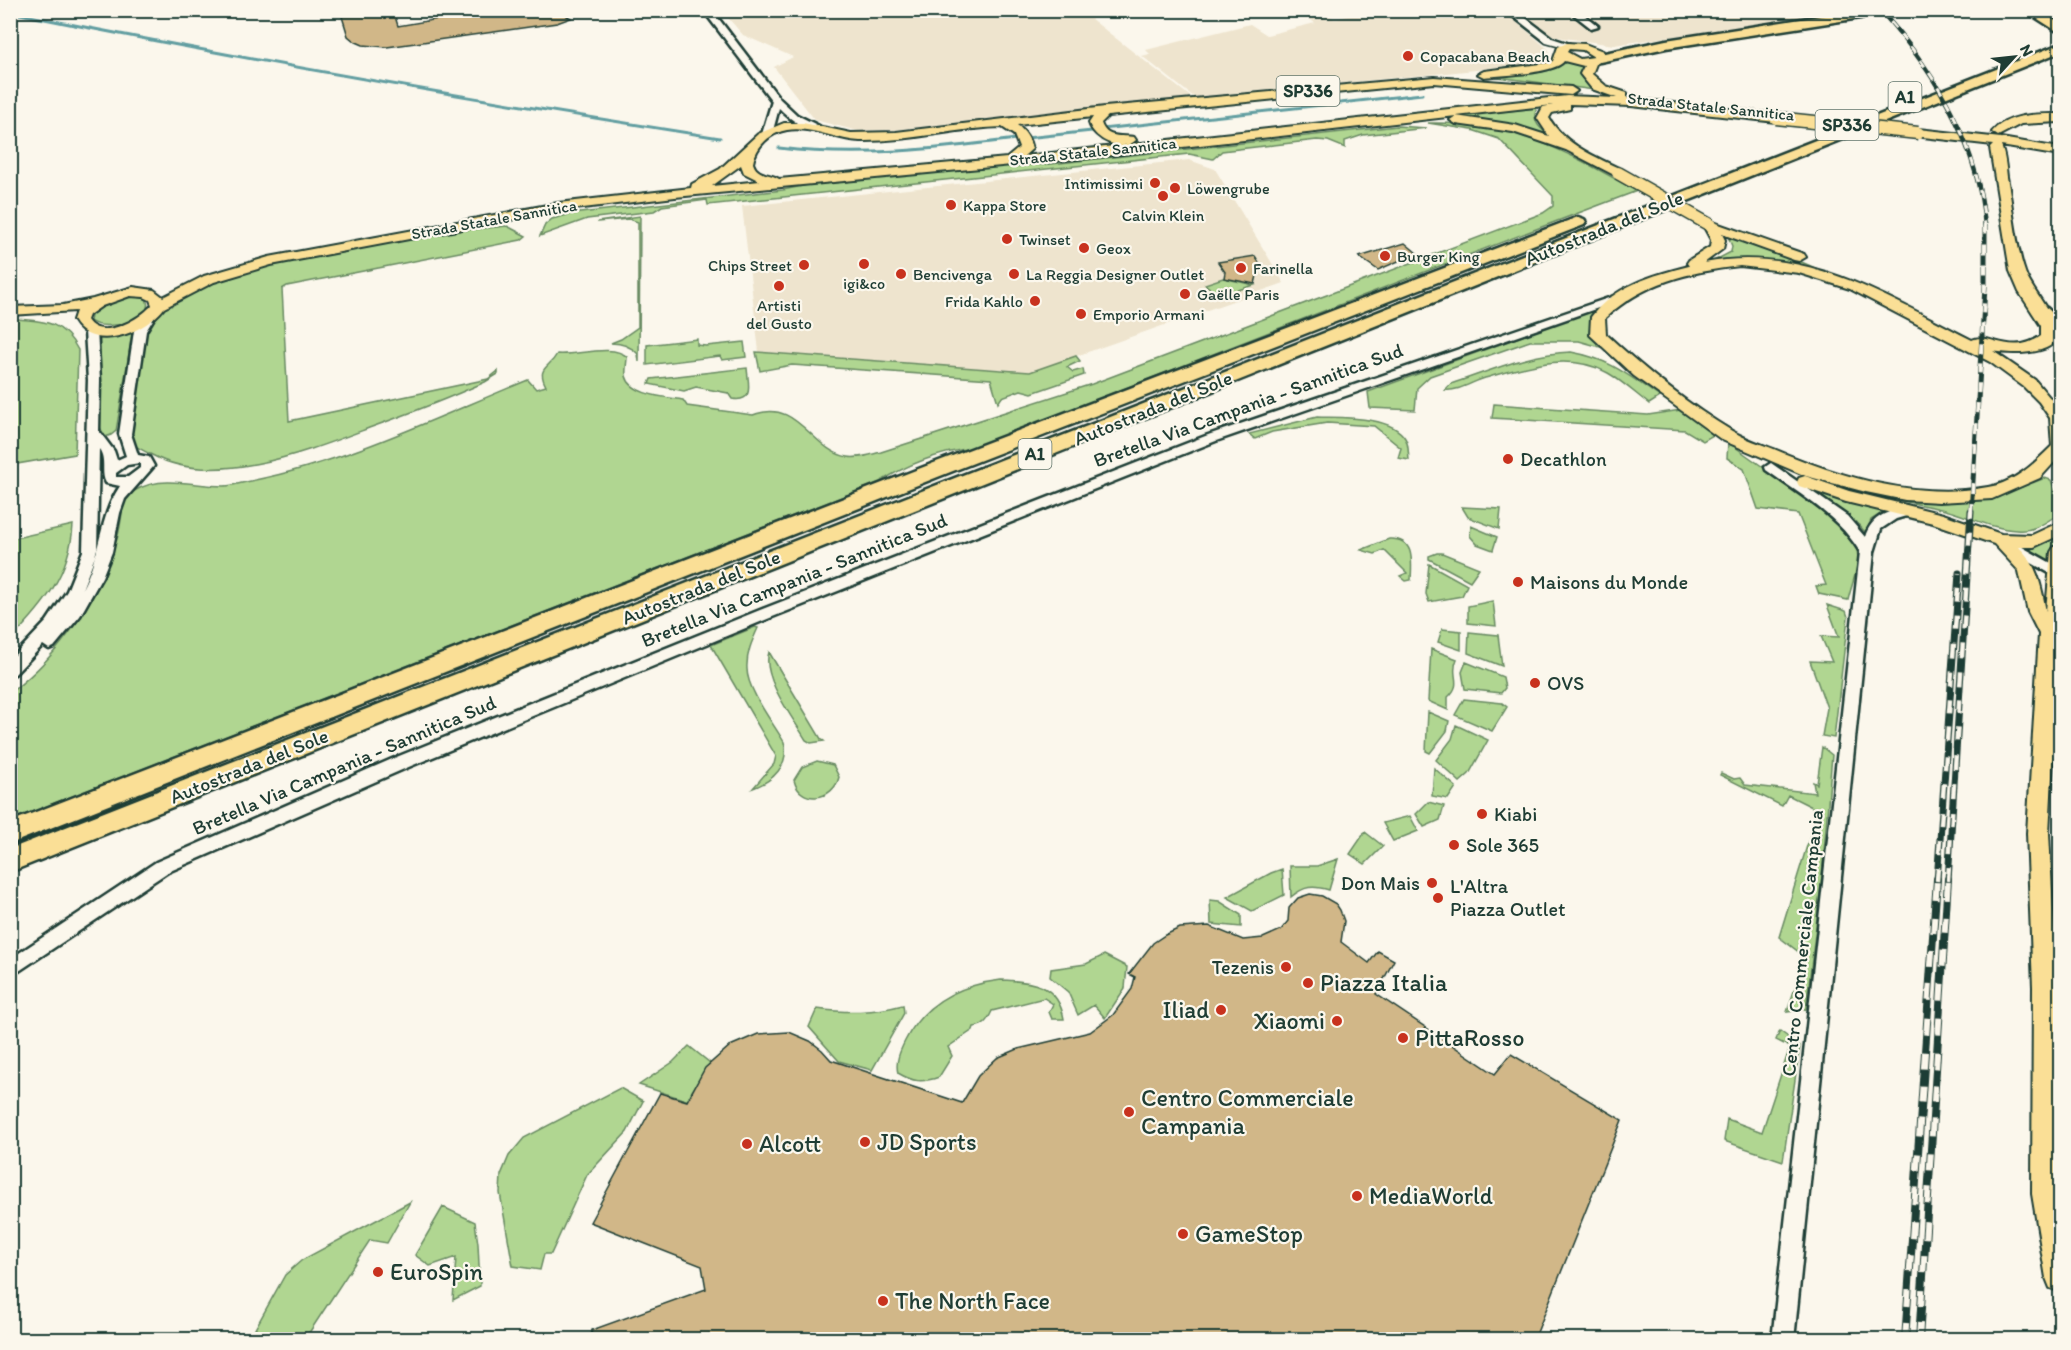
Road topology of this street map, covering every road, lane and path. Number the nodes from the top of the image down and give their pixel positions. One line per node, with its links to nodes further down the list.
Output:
1 (707, 10): 16 (street)
2 (1509, 10): 12 (street)
3 (1572, 10): 8 (street)
4 (1886, 10): 13 (highway)
5 (2030, 10): 9 (highway)
6 (2042, 10): 7 (highway)
7 (2061, 22)
8 (1594, 27)
9 (2061, 29)
10 (2061, 34): 65 (highway, Autostrada del Sole / A1)
11 (2061, 48): 66 (highway, Autostrada del Sole / A1)
12 (1565, 51): 13 (main road); 14 (main road, Strada Statale Sannitica)
13 (1594, 56): 15 (main road)
14 (1434, 80): 15 (main road, Strada Statale Sannitica / SP336); 18 (main road, Strada Statale Sannitica / SP336)
15 (1623, 96): 19 (main road, Strada Statale Sannitica / SP336)
16 (777, 101): 23 (street); 26 (street)
17 (1599, 101): 19 (main road, Strada Statale Sannitica / SP336); 21 (main road, Strada Statale Sannitica / SP336); 30 (main road, Strada Statale Sannitica / SP336)
18 (1105, 111): 22 (main road, Strada Statale Sannitica / SP336); 27 (main road)
19 (1782, 116): 24 (main road, Strada Statale Sannitica / SP336, bridge)
20 (2061, 118): 25 (main road)
21 (1383, 120): 27 (main road, Strada Statale Sannitica / SP336); 30 (main road, Strada Statale Sannitica / SP336)
22 (998, 123): 23 (main road, Strada Statale Sannitica / SP336); 33 (main road)
23 (816, 128): 26 (main road, Strada Statale Sannitica / SP336)
24 (1924, 132): 28 (main road, Strada Statale Sannitica / SP336); 32 (main road)
25 (1998, 132)
26 (767, 134): 31 (main road, Strada Statale Sannitica / SP336)
27 (1232, 136): 33 (main road, Strada Statale Sannitica / SP336)
28 (2061, 140)
29 (1996, 148): 43 (main road)
30 (1576, 149): 36 (main road, Strada Statale Sannitica / SP336, bridge)
31 (749, 151): 34 (main road, Strada Statale Sannitica); 35 (main road)
32 (2061, 152)
33 (1012, 159): 34 (main road, Strada Statale Sannitica)
34 (804, 181): 35 (main road, Strada Statale Sannitica)
35 (675, 193): 40 (main road, Strada Statale Sannitica)
36 (1710, 225): 37 (main road); 38 (main road, Strada Statale Sannitica)
37 (1672, 275): 38 (main road); 39 (main road)
38 (1857, 287): 44 (main road)
39 (1623, 296): 49 (main road); 67 (street, Bretella Via Campania - Sannitica Sud)
40 (156, 300): 41 (main road); 45 (main road)
41 (96, 303): 42 (main road); 46 (main road)
42 (16, 310): 46 (main road)
43 (2041, 312): 44 (main road); 47 (highway)
44 (1912, 316): 50 (main road)
45 (148, 318): 46 (main road); 51 (street)
46 (86, 326): 48 (street)
47 (2061, 329)
48 (93, 431): 53 (street); 57 (street)
49 (1728, 436): 50 (main road); 52 (main road)
50 (2060, 447)
51 (134, 459): 53 (street); 54 (street)
52 (1771, 467): 55 (main road); 59 (street)
53 (112, 475): 54 (street); 57 (street)
54 (133, 480): 64 (street)
55 (1908, 512): 58 (main road); 59 (street, Centro Commerciale Campania)
56 (2061, 528): 58 (main road)
57 (91, 531): 63 (street)
58 (2000, 540): 61 (street); 62 (main road)
59 (1866, 552): 69 (street, Centro Commerciale Campania)
60 (2061, 552): 61 (main road)
61 (2058, 572): 62 (main road)
62 (2049, 633): 68 (main road)
63 (10, 670)
64 (10, 681)
65 (10, 833)
66 (10, 861)
67 (10, 969)
68 (2061, 1278)
69 (1784, 1340)

